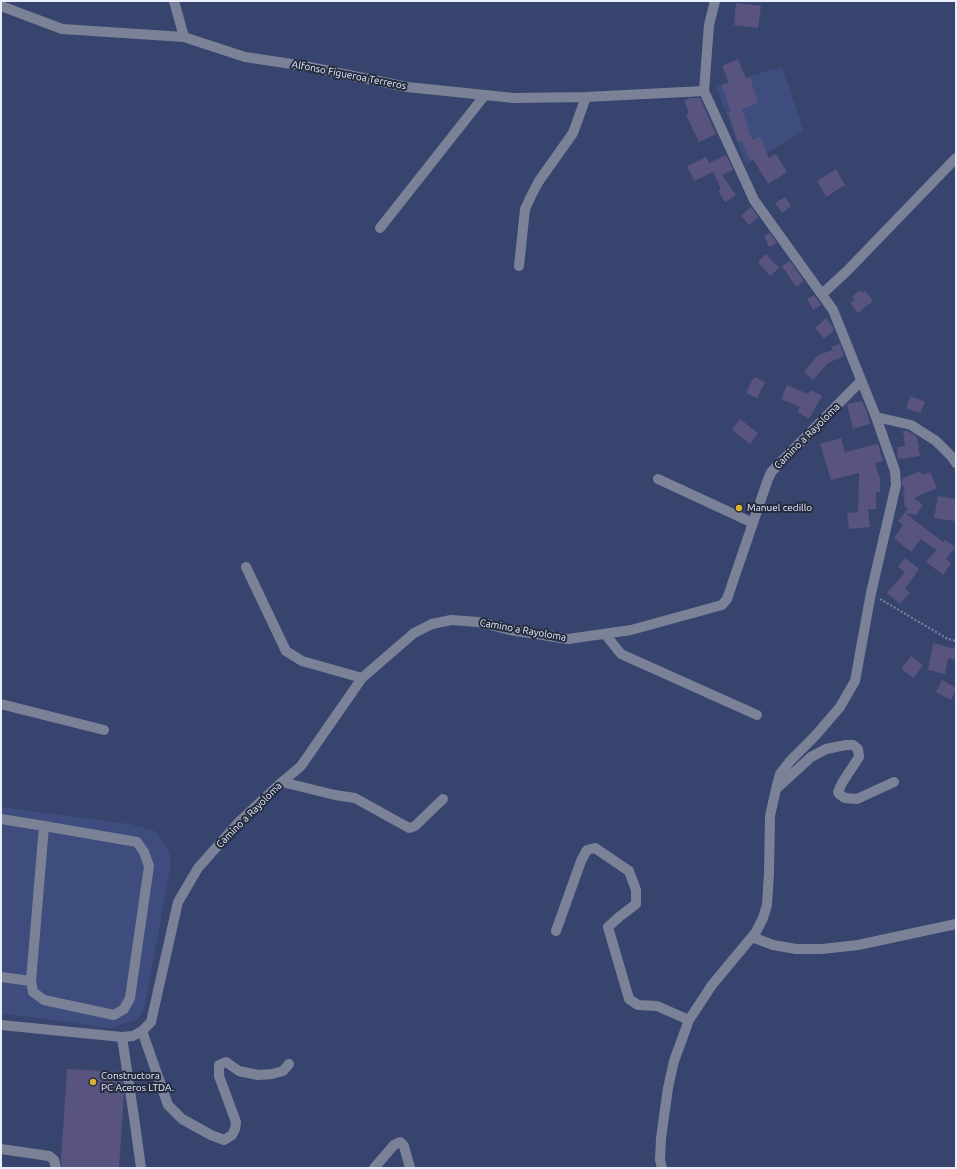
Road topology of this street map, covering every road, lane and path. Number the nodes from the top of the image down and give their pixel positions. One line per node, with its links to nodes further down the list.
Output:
1 (174, 1): 4 (street)
2 (715, 1): 5 (street)
3 (1, 6): 4 (street, Alfonso Figueroa Terreros)
4 (184, 37): 6 (street, Alfonso Figueroa Terreros)
5 (704, 91): 7 (street, Alfonso Figueroa Terreros); 11 (street)
6 (485, 94): 7 (street, Alfonso Figueroa Terreros); 9 (street)
7 (586, 97): 10 (street)
8 (956, 158): 11 (street)
9 (380, 228)
10 (519, 266)
11 (822, 294): 12 (street)
12 (861, 381): 13 (street); 16 (street, Camino a Rayoloma)
13 (876, 417): 14 (street); 18 (street)
14 (956, 463)
15 (658, 479): 16 (street)
16 (753, 523): 19 (street, Camino a Rayoloma)
17 (246, 567): 21 (street)
18 (871, 593): 20 (path); 27 (street)
19 (605, 634): 21 (street, Camino a Rayoloma); 23 (street)
20 (956, 641)
21 (362, 678): 25 (street, Camino a Rayoloma)
22 (1, 704): 24 (street)
23 (757, 715)
24 (104, 730)
25 (282, 782): 28 (street); 38 (street, Camino a Rayoloma)
26 (894, 782): 27 (street)
27 (776, 788): 33 (street)
28 (443, 799)
29 (1, 819): 30 (street)
30 (44, 826): 35 (street); 35 (street)
31 (956, 924): 33 (street)
32 (556, 931): 36 (street)
33 (752, 937): 36 (street)
34 (1, 977): 35 (street)
35 (31, 981)
36 (689, 1020): 46 (street)
37 (1, 1025): 39 (street)
38 (142, 1031): 39 (street); 40 (street)
39 (122, 1037): 43 (street)
40 (289, 1064)
41 (1, 1149): 42 (street)
42 (56, 1168)
43 (141, 1168)
44 (374, 1168): 45 (street)
45 (410, 1168)
46 (662, 1168)

